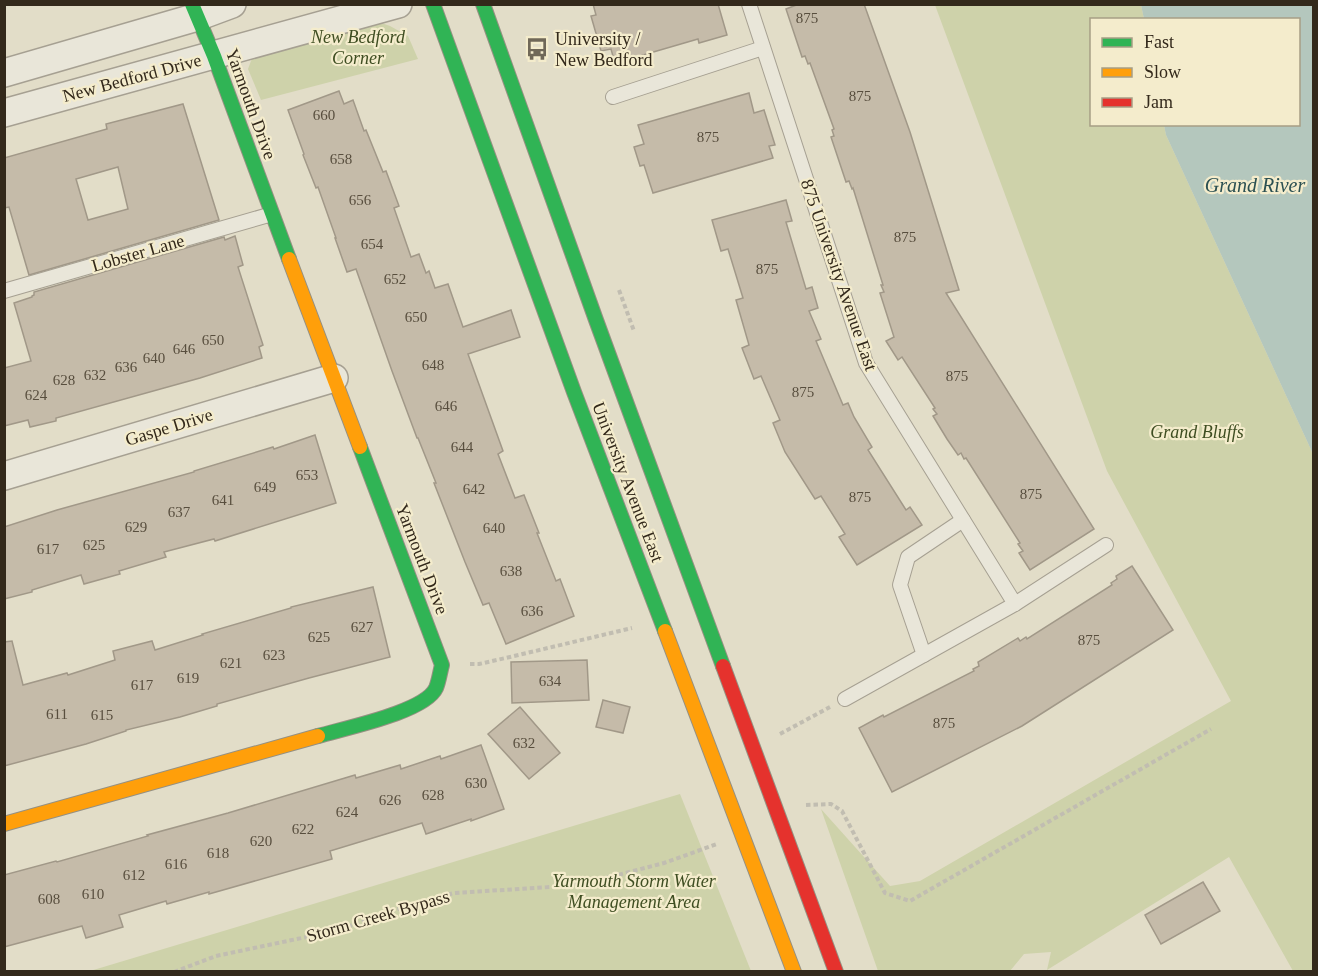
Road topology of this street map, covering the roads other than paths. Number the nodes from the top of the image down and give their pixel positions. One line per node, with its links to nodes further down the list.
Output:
1 (232, 4): 6 (street)
2 (398, 4): 8 (street, New Bedford Drive)
3 (433, 4): 22 (main road, University Avenue East)
4 (483, 4): 23 (main road, University Avenue East)
5 (749, 4): 7 (lane, 875 University Avenue East)
6 (194, 11): 8 (main road, Yarmouth Drive); 9 (street)
7 (763, 48): 10 (lane); 16 (lane, 875 University Avenue East)
8 (214, 56): 11 (street, New Bedford Drive); 12 (main road, Yarmouth Drive)
9 (4, 73)
10 (613, 97)
11 (4, 113)
12 (272, 214): 13 (lane, Lobster Lane); 14 (main road, Yarmouth Drive)
13 (4, 291)
14 (334, 378): 15 (street, Gaspe Drive); 21 (main road, Yarmouth Drive)
15 (4, 476)
16 (963, 520): 18 (lane, 875 University Avenue East); 19 (lane)
17 (1106, 545): 18 (lane)
18 (1015, 604): 19 (lane)
19 (924, 655): 20 (lane)
20 (845, 699)
21 (4, 824)
22 (794, 972)
23 (836, 972)

